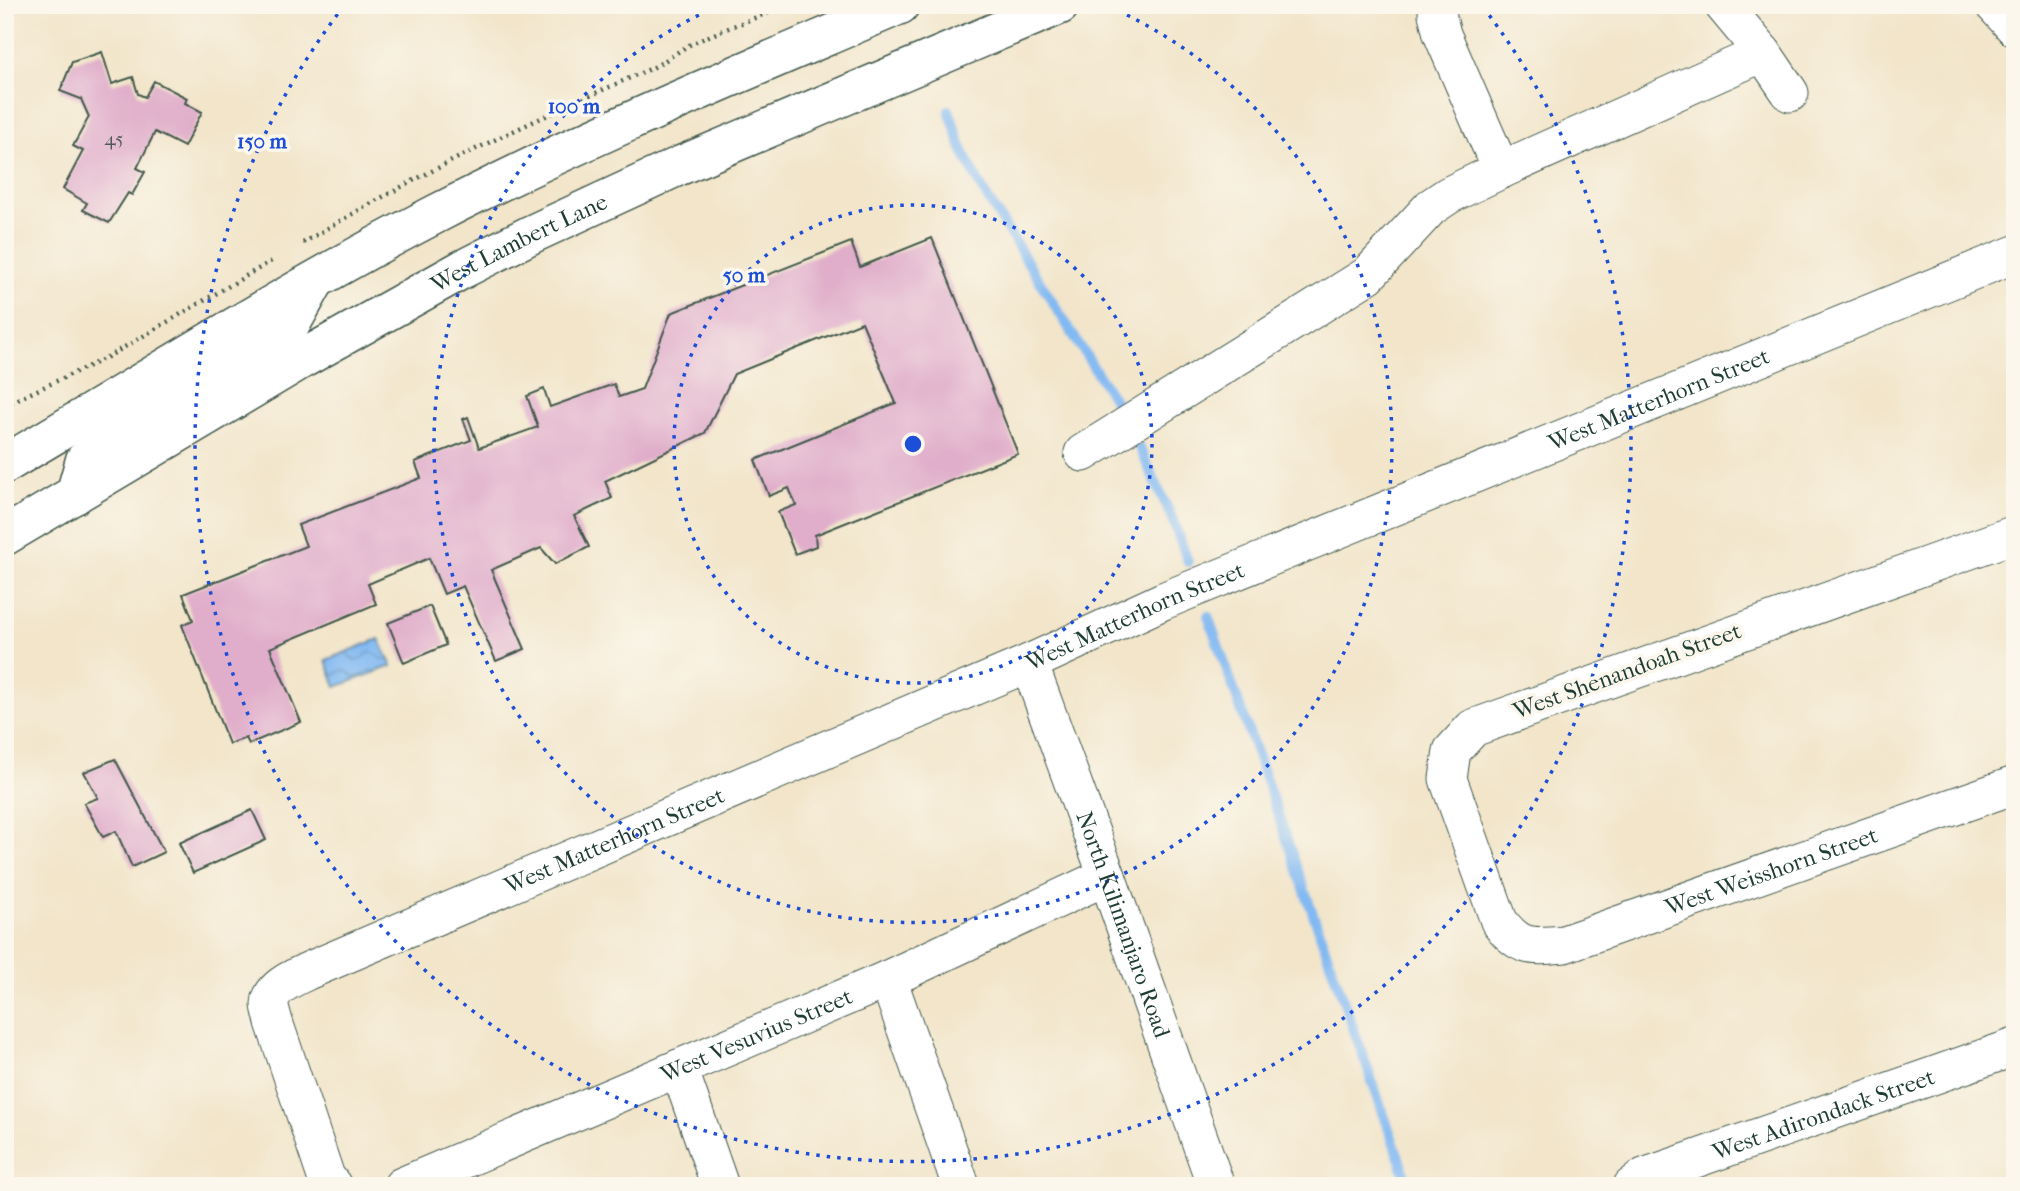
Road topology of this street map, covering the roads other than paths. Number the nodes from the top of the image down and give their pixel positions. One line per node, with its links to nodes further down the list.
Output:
1 (900, 5): 11 (main road)
2 (1060, 5): 14 (main road, West Lambert Lane)
3 (1438, 5): 9 (street)
4 (1723, 5): 7 (street)
5 (1994, 5): 6 (street)
6 (2015, 28)
7 (1763, 53): 8 (street); 9 (street)
8 (1790, 93)
9 (1501, 170): 12 (street)
10 (2015, 254): 17 (street, West Matterhorn Street)
11 (315, 281): 13 (main road); 14 (main road)
12 (1083, 453)
13 (5, 464)
14 (75, 495): 16 (main road, West Lambert Lane)
15 (2015, 534): 20 (street, West Shenandoah Street)
16 (5, 536)
17 (1029, 663): 19 (street, North Kilimanjaro Road); 25 (street, West Matterhorn Street)
18 (2015, 785): 20 (street, West Weisshorn Street)
19 (1107, 876): 21 (street, West Vesuvius Street); 29 (street, North Kilimanjaro Road)
20 (1525, 945)
21 (888, 979): 23 (street, West Vesuvius Street); 28 (street)
22 (2015, 1047): 30 (street, West Adirondack Street)
23 (679, 1068): 24 (street, West Vesuvius Street); 27 (street)
24 (471, 1172): 26 (street, West Vesuvius Street)
25 (333, 1186)
26 (402, 1186)
27 (720, 1186)
28 (961, 1186)
29 (1216, 1186)
30 (1632, 1186)

